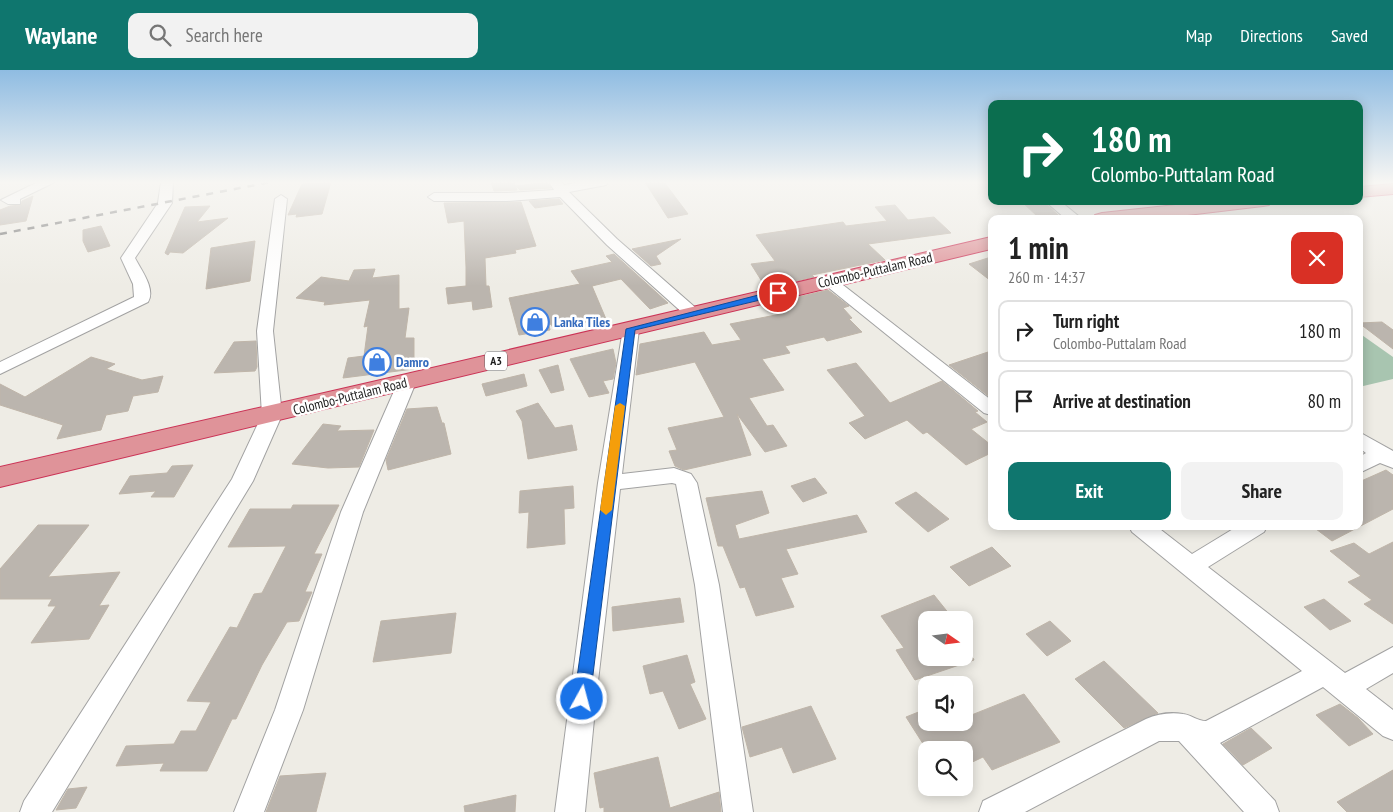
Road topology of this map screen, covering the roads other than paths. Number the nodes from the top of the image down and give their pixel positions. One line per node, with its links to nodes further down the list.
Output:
1 (156, 217): 8 (street)
2 (279, 217): 11 (street)
3 (587, 217): 6 (street)
4 (988, 244): 5 (highway, Colombo-Puttalam Road / A3)
5 (829, 281): 6 (highway, Colombo-Puttalam Road / A3); 10 (street)
6 (691, 312): 7 (highway, Colombo-Puttalam Road / A3)
7 (631, 329): 9 (highway, Colombo-Puttalam Road / A3); 16 (street)
8 (0, 369)
9 (407, 382): 11 (highway, Colombo-Puttalam Road / A3); 25 (street)
10 (988, 406)
11 (272, 415): 15 (highway, Colombo-Puttalam Road / A3); 24 (street)
12 (1363, 442): 13 (street)
13 (1387, 457): 14 (street)
14 (1363, 465)
15 (0, 477)
16 (610, 483): 26 (street); 27 (street)
17 (1145, 530): 19 (street)
18 (1250, 530): 19 (street)
19 (1191, 566): 21 (street)
20 (1393, 659): 21 (street)
21 (1334, 680): 22 (street); 23 (street)
22 (1393, 727)
23 (1194, 735): 28 (street); 29 (street)
24 (35, 812)
25 (249, 812)
26 (570, 812)
27 (738, 812)
28 (994, 812)
29 (1264, 812)

